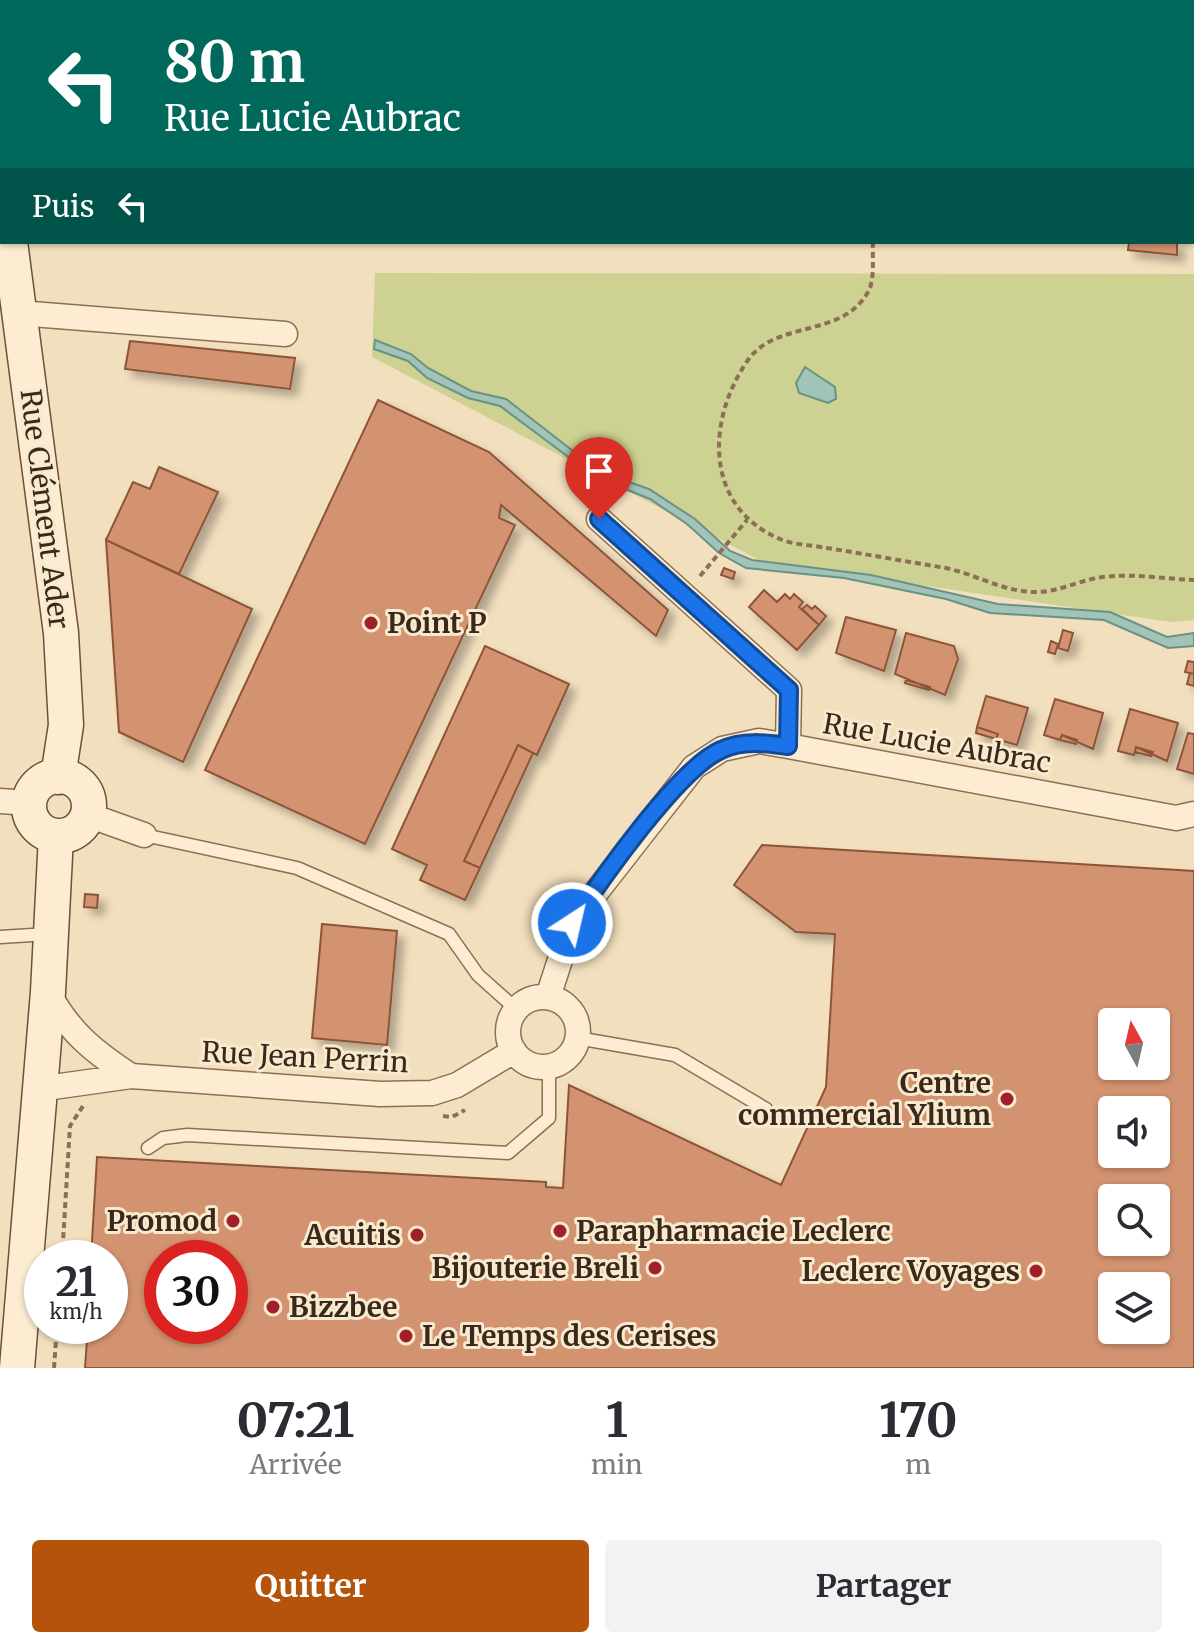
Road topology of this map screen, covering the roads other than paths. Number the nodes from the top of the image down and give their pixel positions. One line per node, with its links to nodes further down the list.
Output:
1 (10, 244): 2 (street, Rue Clément Ader)
2 (19, 313): 3 (street); 6 (street, Rue Clément Ader)
3 (285, 334)
4 (599, 519): 5 (street, Rue Lucie Aubrac)
5 (788, 746): 8 (street, Rue Lucie Aubrac); 15 (street)
6 (58, 777): 7 (street); 9 (street)
7 (15, 802): 11 (street)
8 (1194, 814)
9 (88, 815): 10 (street); 11 (street)
10 (144, 835): 16 (lane)
11 (56, 836): 12 (street)
12 (52, 934): 13 (lane); 14 (street)
13 (0, 937)
14 (48, 992): 20 (street); 21 (street)
15 (548, 997): 16 (street); 17 (street)
16 (516, 1009): 18 (street)
17 (577, 1038): 19 (street); 22 (lane)
18 (514, 1051): 19 (street); 20 (street, Rue Jean Perrin)
19 (549, 1066): 23 (lane)
20 (131, 1076): 21 (street, Rue Jean Perrin)
21 (39, 1089): 24 (street)
22 (766, 1109)
23 (148, 1148)
24 (17, 1368)

